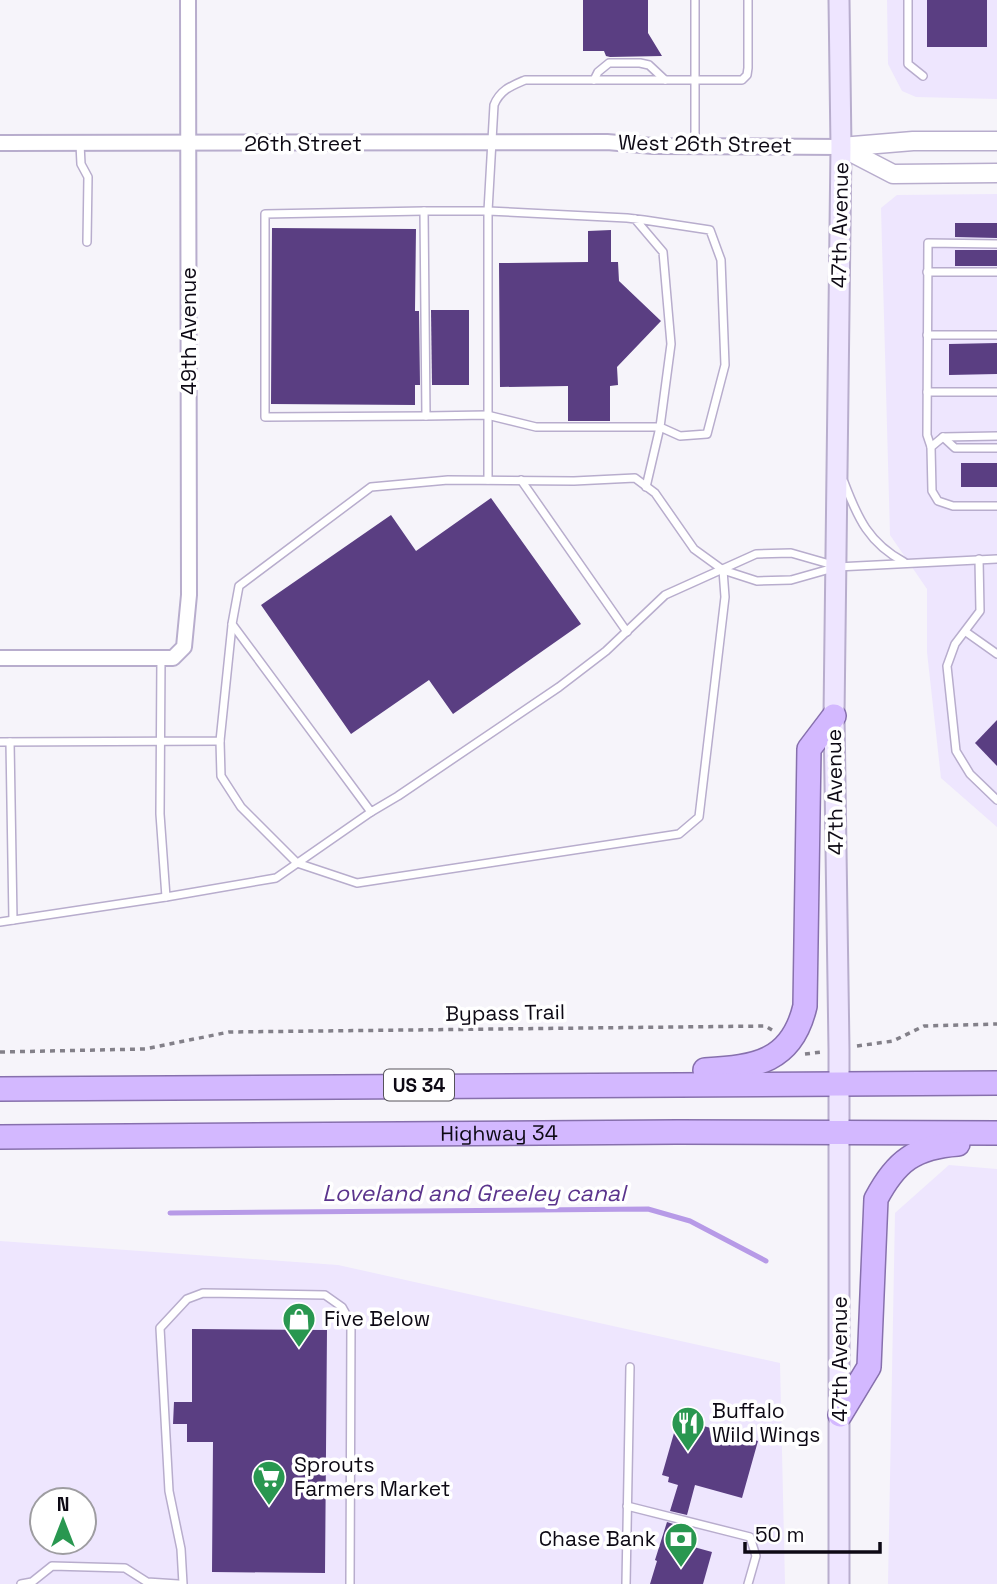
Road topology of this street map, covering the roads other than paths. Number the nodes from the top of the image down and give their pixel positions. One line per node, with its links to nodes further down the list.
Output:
1 (188, 0): 14 (street, 49th Avenue)
2 (695, 0): 9 (lane)
3 (748, 0): 9 (lane)
4 (839, 0): 17 (main road, 47th Avenue)
5 (908, 0): 6 (lane)
6 (923, 76)
7 (594, 80): 8 (lane); 8 (lane); 15 (lane)
8 (665, 80): 9 (lane)
9 (696, 80): 16 (lane)
10 (997, 141): 17 (street)
11 (607, 142): 15 (street, 26th Street); 16 (street, West 26th Street)
12 (0, 143): 13 (street, 26th Street)
13 (80, 144): 14 (street, 26th Street); 22 (lane)
14 (189, 144): 15 (street, 26th Street); 52 (street, 49th Avenue)
15 (493, 144): 20 (lane)
16 (695, 146): 17 (street, West 26th Street)
17 (841, 146): 18 (street); 37 (main road, 47th Avenue)
18 (997, 173)
19 (425, 211): 20 (lane); 31 (lane); 31 (lane)
20 (488, 211): 21 (lane); 30 (lane)
21 (635, 219): 32 (lane); 32 (lane)
22 (87, 242)
23 (997, 244): 24 (lane)
24 (928, 272): 25 (lane); 26 (lane)
25 (997, 272)
26 (927, 335): 27 (lane); 28 (lane)
27 (997, 335)
28 (927, 392): 29 (lane); 35 (lane)
29 (997, 392)
30 (487, 415): 31 (lane); 32 (lane); 38 (lane)
31 (426, 416)
32 (660, 427): 40 (lane)
33 (997, 436): 34 (lane)
34 (943, 437): 35 (lane); 36 (lane)
35 (931, 447): 41 (lane)
36 (997, 448)
37 (837, 463): 44 (lane); 45 (main road, 47th Avenue)
38 (488, 480): 39 (lane); 47 (lane)
39 (521, 480): 40 (lane); 48 (lane)
40 (646, 487): 46 (lane)
41 (997, 506)
42 (979, 559): 43 (lane); 44 (lane); 49 (lane)
43 (997, 559)
44 (905, 563): 45 (lane)
45 (837, 567): 46 (lane); 46 (lane); 53 (main road, 47th Avenue)
46 (723, 570): 48 (lane); 60 (lane)
47 (232, 624): 57 (lane); 59 (lane)
48 (627, 632): 59 (lane)
49 (966, 632): 50 (lane); 58 (lane)
50 (996, 652)
51 (0, 658): 52 (street)
52 (167, 658): 56 (lane)
53 (834, 716): 64 (main road, 47th Avenue); 66 (highway)
54 (0, 741): 55 (lane)
55 (10, 741): 56 (lane); 62 (lane)
56 (161, 741): 57 (lane); 61 (lane)
57 (220, 741): 60 (lane)
58 (997, 800)
59 (370, 812): 60 (lane)
60 (297, 863): 61 (lane)
61 (166, 897): 62 (lane)
62 (13, 920): 63 (lane)
63 (0, 922)
64 (839, 1083): 65 (highway, US 34); 66 (highway, US 34); 68 (main road, 47th Avenue)
65 (997, 1083)
66 (470, 1085): 67 (highway, US 34)
67 (0, 1089)
68 (839, 1132): 69 (highway, Highway 34); 70 (highway, Highway 34); 73 (main road, 47th Avenue)
69 (997, 1133)
70 (0, 1137)
71 (997, 1142): 73 (highway)
72 (630, 1367): 74 (lane)
73 (840, 1415): 82 (main road, 47th Avenue)
74 (627, 1506): 80 (lane); 81 (lane)
75 (34, 1583): 76 (lane); 77 (lane)
76 (146, 1583): 78 (lane)
77 (21, 1584)
78 (180, 1584): 79 (lane)
79 (349, 1584)
80 (626, 1584)
81 (748, 1584)
82 (839, 1584)

